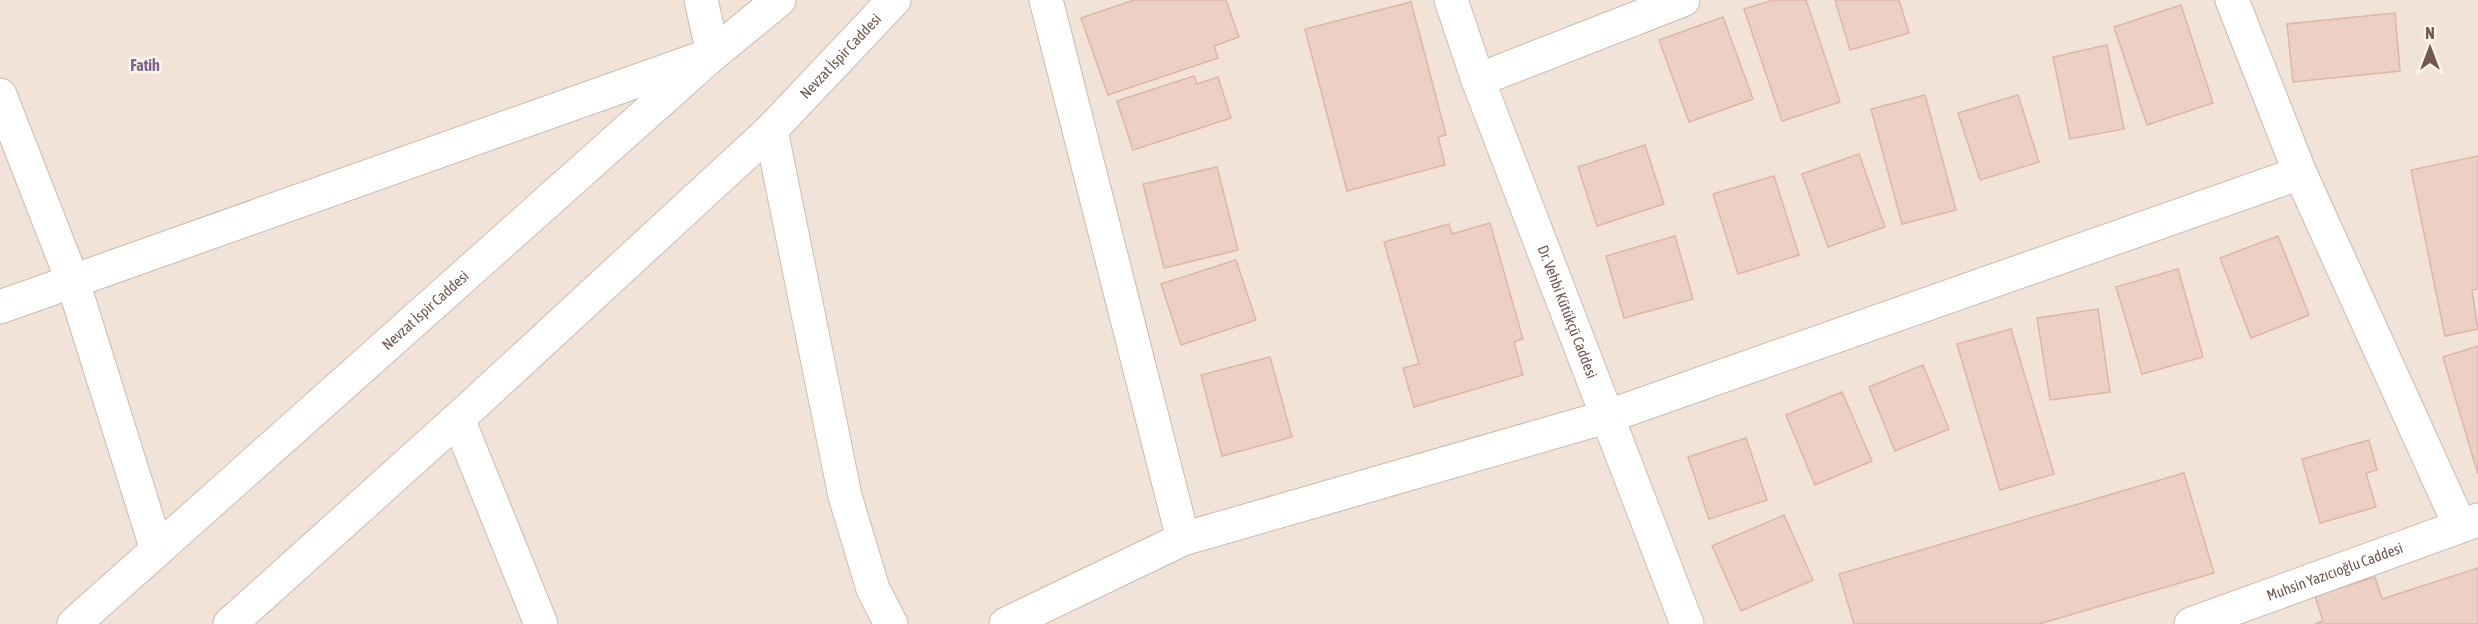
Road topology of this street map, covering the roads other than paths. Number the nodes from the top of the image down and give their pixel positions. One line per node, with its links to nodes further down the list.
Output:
1 (701, 0): 8 (street)
2 (779, 0): 8 (street, Nevzat İspir Caddesi)
3 (894, 0): 11 (street, Nevzat İspir Caddesi)
4 (1046, 0): 18 (street)
5 (1451, 0): 9 (street, Dr. Vehbi Kütükçü Caddesi)
6 (1683, 0): 9 (street)
7 (2232, 0): 12 (street)
8 (713, 54): 13 (street); 19 (street, Nevzat İspir Caddesi)
9 (1478, 80): 15 (street, Dr. Vehbi Kütükçü Caddesi)
10 (0, 95): 13 (street)
11 (771, 130): 16 (street, Nevzat İspir Caddesi); 23 (street)
12 (2300, 173): 15 (street); 17 (street)
13 (74, 282): 14 (street); 19 (street)
14 (0, 307)
15 (1606, 417): 18 (street); 25 (street, Dr. Vehbi Kütükçü Caddesi)
16 (458, 419): 21 (street, Nevzat İspir Caddesi); 22 (street)
17 (2469, 523): 26 (street, Muhsin Yazıcıoğlu Caddesi)
18 (1183, 539): 24 (street)
19 (158, 550): 20 (street, Nevzat İspir Caddesi)
20 (74, 624)
21 (230, 624)
22 (541, 624)
23 (891, 624)
24 (1006, 624)
25 (1687, 624)
26 (2191, 624)

